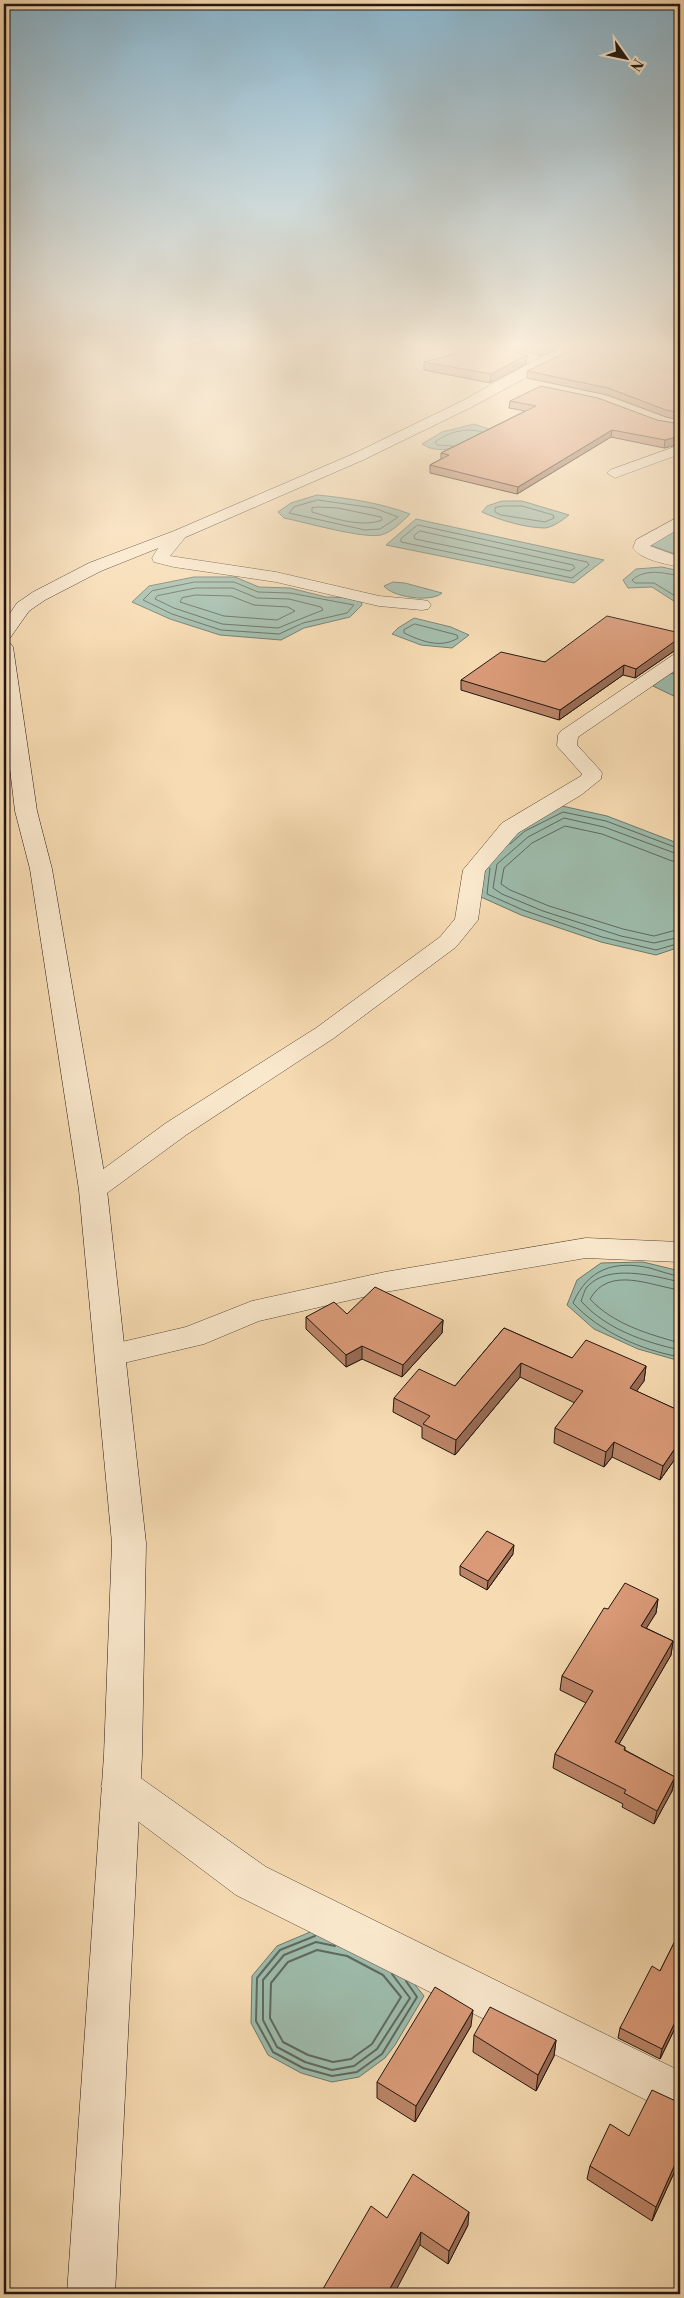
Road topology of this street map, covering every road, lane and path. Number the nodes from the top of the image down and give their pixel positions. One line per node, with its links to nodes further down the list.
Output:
1 (368, 452): 7 (street)
2 (675, 452): 3 (street)
3 (658, 459): 4 (street); 5 (street)
4 (680, 466)
5 (615, 473)
6 (680, 521): 8 (street)
7 (180, 534): 9 (street); 10 (street)
8 (680, 562)
9 (422, 605)
10 (4, 634)
11 (4, 647): 13 (street)
12 (680, 659): 13 (street)
13 (93, 1190): 15 (street)
14 (680, 1252): 15 (street)
15 (111, 1355): 16 (street)
16 (121, 1786): 17 (street); 18 (street)
17 (680, 2095)
18 (91, 2294)

